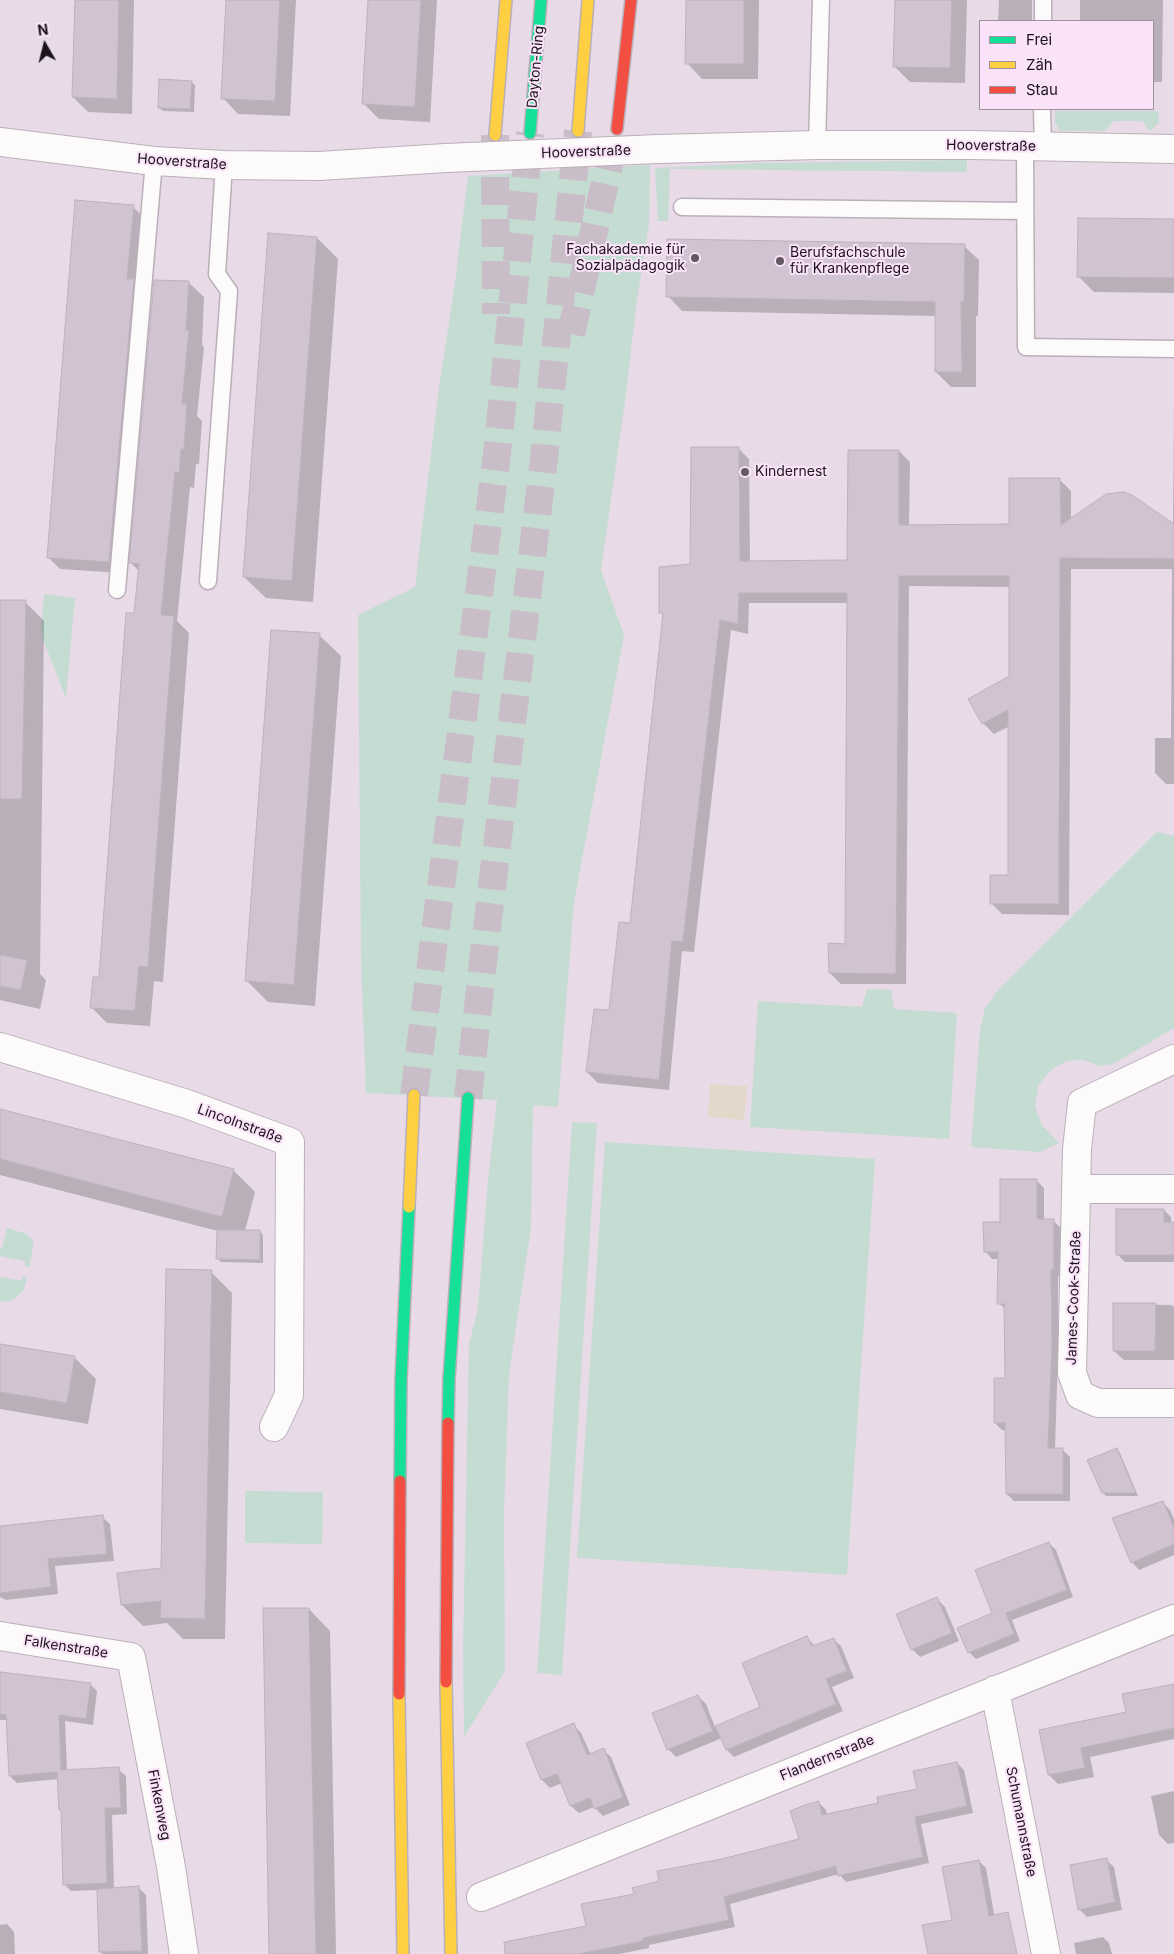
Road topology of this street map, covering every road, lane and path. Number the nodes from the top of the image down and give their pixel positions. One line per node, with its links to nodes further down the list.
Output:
1 (506, 0): 12 (highway)
2 (541, 0): 11 (highway, Dayton-Ring)
3 (588, 0): 10 (highway)
4 (631, 0): 9 (highway)
5 (820, 0): 14 (lane)
6 (1044, 0): 7 (lane)
7 (1043, 20)
8 (1042, 110): 15 (lane)
9 (617, 129)
10 (578, 131)
11 (530, 133)
12 (495, 135)
13 (0, 142): 17 (street, Hooverstraße)
14 (817, 145): 15 (street, Hooverstraße); 18 (street, Hooverstraße, bridge)
15 (1034, 147): 16 (street, Hooverstraße); 20 (lane)
16 (1174, 149)
17 (154, 161): 18 (street, Hooverstraße); 23 (lane)
18 (224, 165): 22 (lane)
19 (682, 207): 20 (lane)
20 (1025, 212): 21 (lane)
21 (1174, 349)
22 (208, 582)
23 (117, 590)
24 (0, 1047): 31 (street, Lincolnstraße)
25 (1174, 1059): 28 (street, James-Cook-Straße)
26 (414, 1095): 38 (highway)
27 (468, 1098): 39 (highway)
28 (1077, 1189): 29 (street); 30 (street, James-Cook-Straße)
29 (1174, 1189)
30 (1174, 1403)
31 (274, 1427)
32 (1174, 1619): 35 (street, Flandernstraße)
33 (0, 1636): 34 (street, Falkenstraße)
34 (131, 1657): 37 (street, Finkenweg)
35 (995, 1690): 36 (street, Flandernstraße); 40 (street, Schumannstraße)
36 (481, 1897)
37 (184, 1954)
38 (403, 1954)
39 (451, 1954)
40 (1046, 1954)

